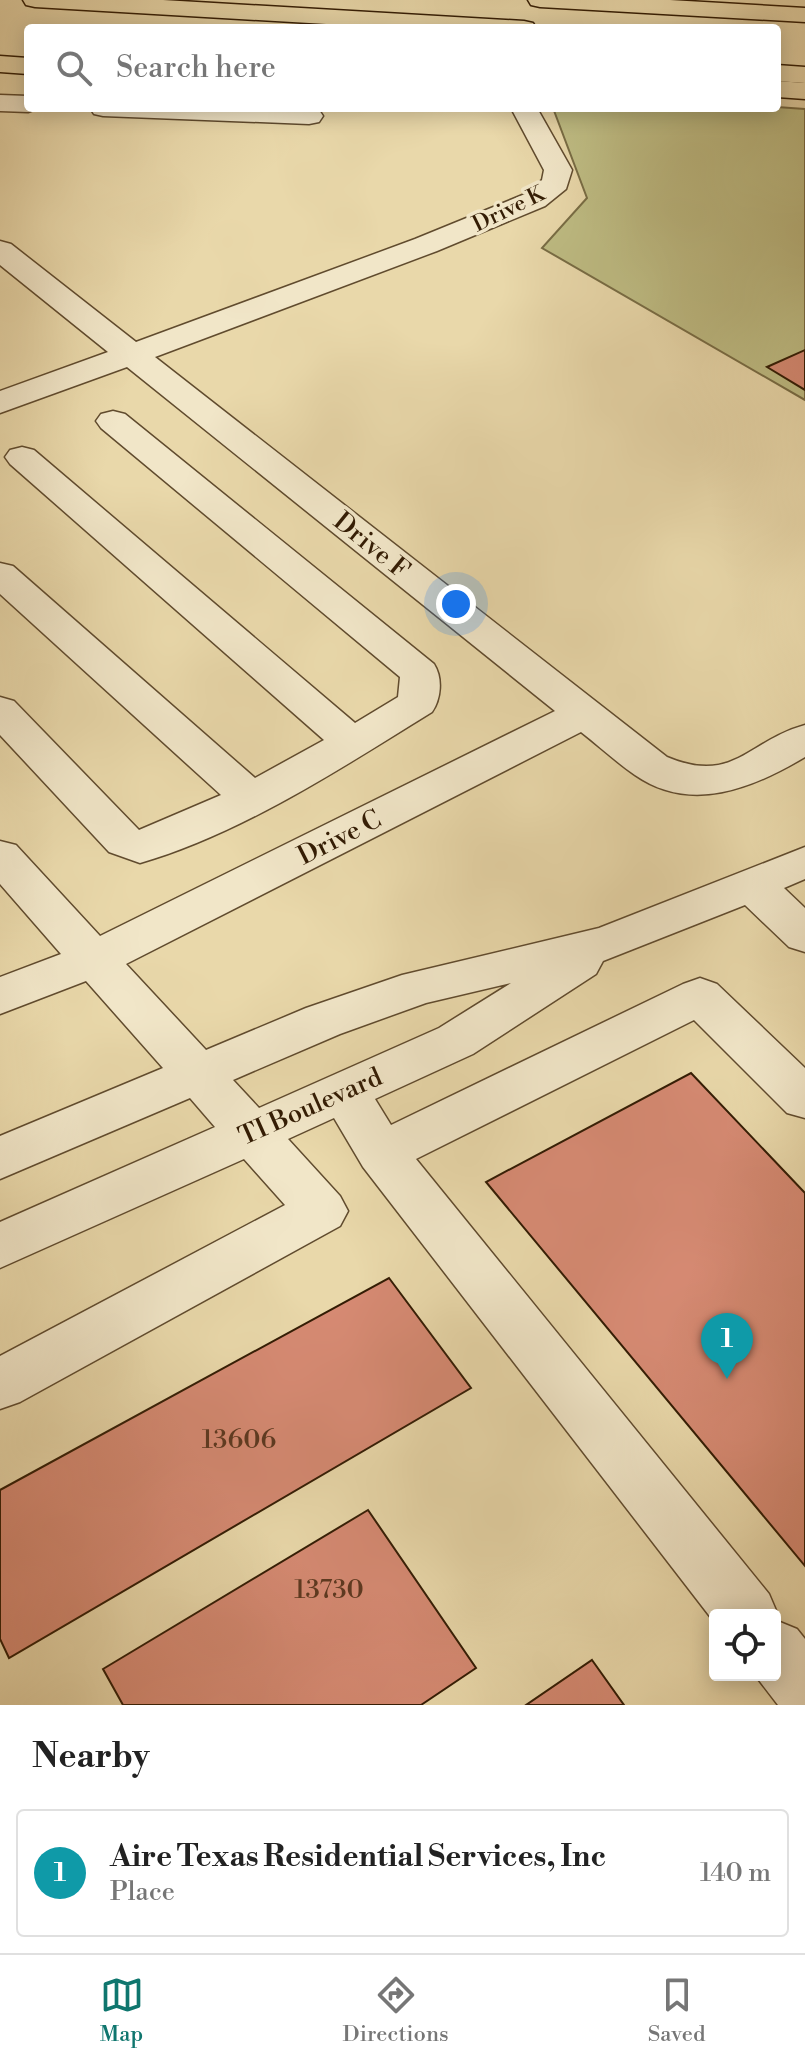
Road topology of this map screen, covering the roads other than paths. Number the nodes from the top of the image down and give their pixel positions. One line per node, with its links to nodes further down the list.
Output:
1 (7, 0): 8 (main road)
2 (35, 0): 9 (main road)
3 (368, 0): 10 (main road)
4 (540, 0): 7 (main road)
5 (653, 0): 6 (main road)
6 (690, 1): 7 (main road)
7 (805, 12)
8 (158, 24)
9 (454, 24)
10 (548, 24)
11 (0, 64): 12 (main road)
12 (24, 66)
13 (781, 73): 14 (main road)
14 (805, 75)
15 (781, 89): 16 (main road)
16 (805, 91)
17 (0, 103): 18 (street)
18 (24, 104)
19 (206, 112): 21 (street)
20 (526, 112): 23 (street, Drive K)
21 (309, 116)
22 (0, 250): 23 (street, Drive F)
23 (133, 354): 24 (street); 29 (street, Drive F)
24 (0, 403)
25 (113, 421): 31 (street)
26 (7, 453): 31 (street)
27 (0, 574): 32 (street)
28 (0, 710): 32 (street)
29 (583, 714): 30 (street, Drive F); 38 (street, Drive C)
30 (805, 739)
31 (353, 743): 32 (street)
32 (250, 797)
33 (0, 856): 38 (street)
34 (805, 862): 35 (street, TI Boulevard)
35 (751, 884): 36 (street); 37 (street, TI Boulevard)
36 (805, 935)
37 (609, 943): 40 (street, TI Boulevard); 41 (street, TI Boulevard)
38 (95, 959): 39 (street, Drive C); 40 (street)
39 (0, 996)
40 (198, 1074): 43 (street); 45 (street, TI Boulevard)
41 (344, 1091): 43 (street, TI Boulevard); 44 (street)
42 (805, 1099): 44 (street)
43 (250, 1132): 46 (street, TI Boulevard); 47 (street)
44 (381, 1153): 48 (street)
45 (0, 1158)
46 (0, 1246)
47 (0, 1384)
48 (742, 1609)
49 (781, 1659): 50 (street)
50 (805, 1689)

